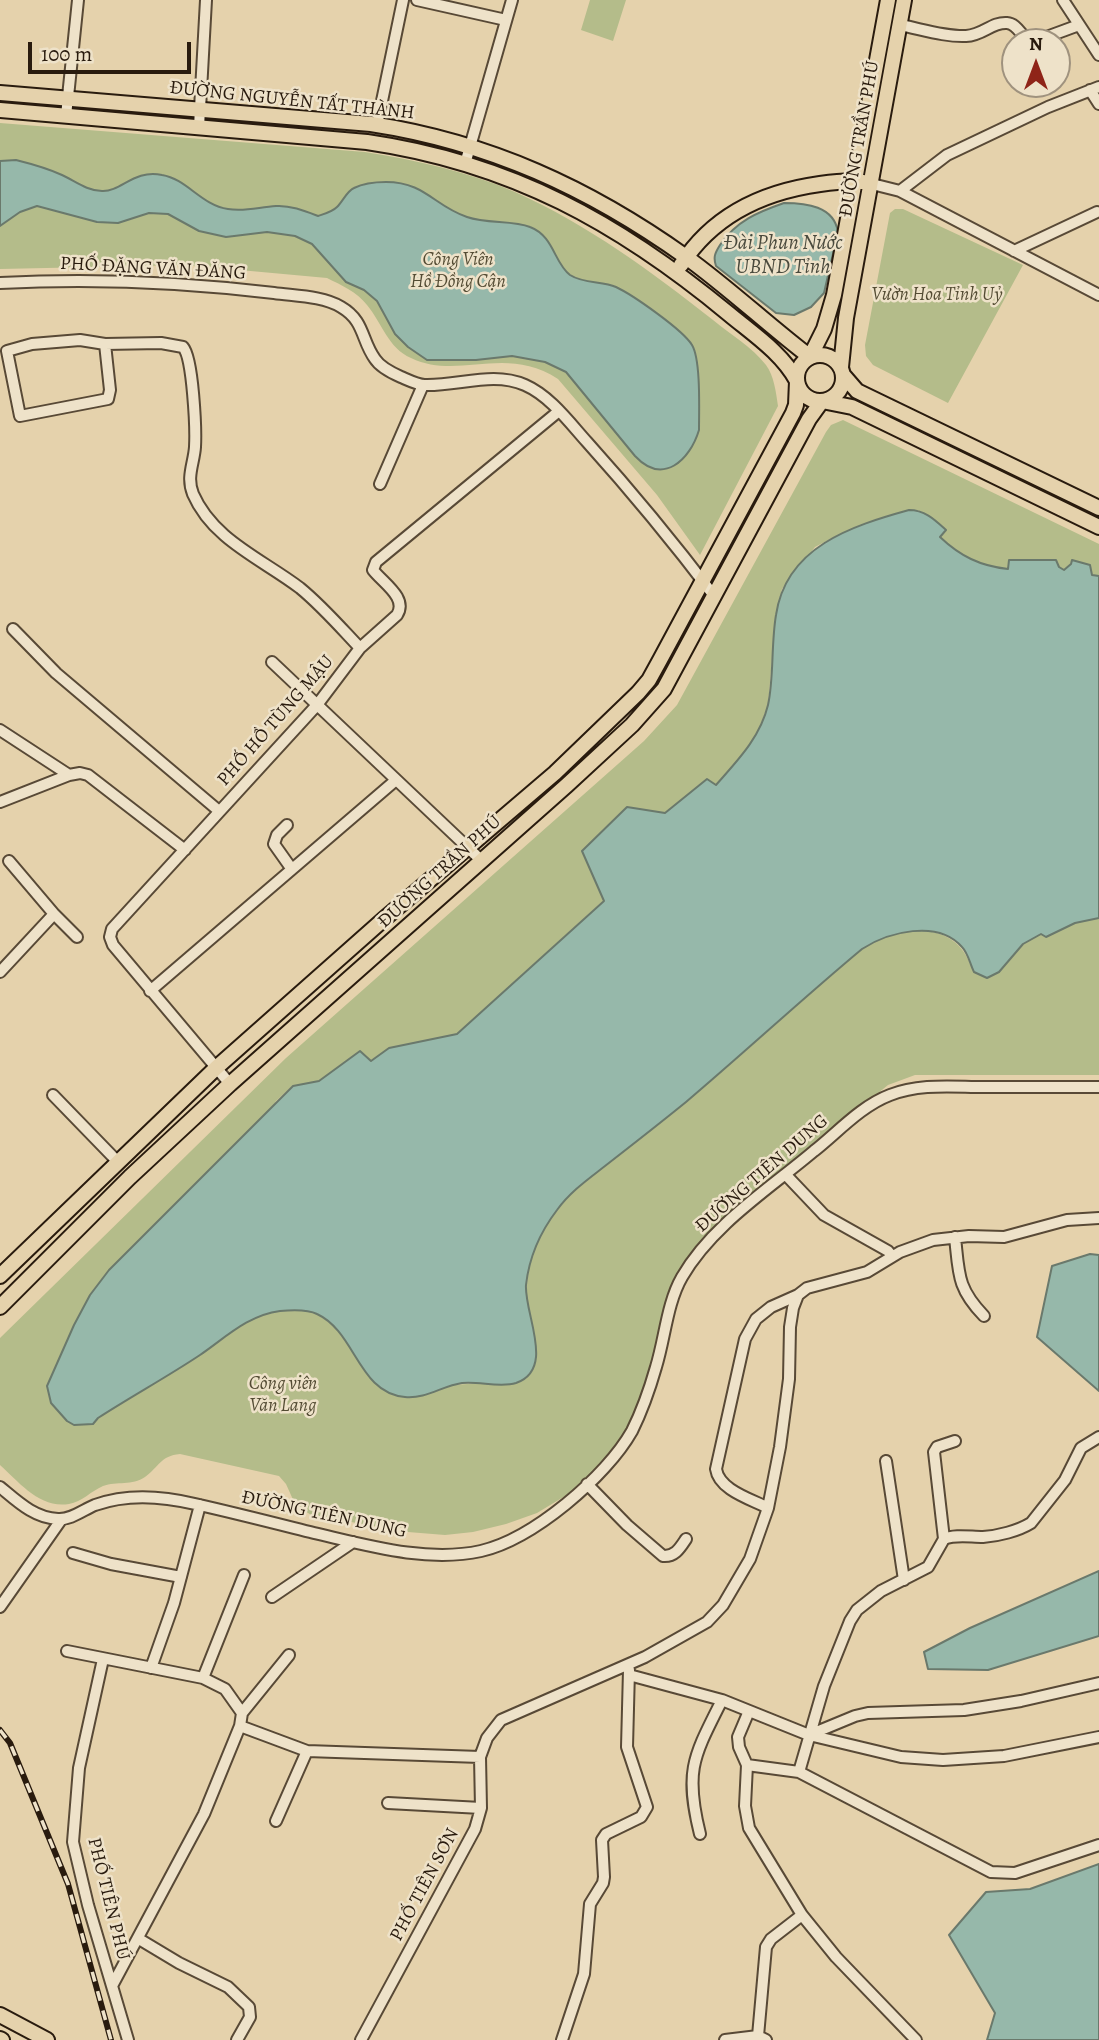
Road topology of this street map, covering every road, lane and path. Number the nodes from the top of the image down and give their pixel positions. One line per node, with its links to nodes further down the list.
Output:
1 (79, 0): 15 (street)
2 (206, 0): 18 (street)
3 (403, 0): 20 (street)
4 (418, 0): 9 (street)
5 (512, 0): 9 (street)
6 (888, 0): 24 (main road, ĐƯỜNG TRẦN PHÚ)
7 (904, 0): 10 (main road, ĐƯỜNG TRẦN PHÚ)
8 (1063, 0): 11 (street)
9 (506, 20): 22 (street)
10 (900, 25): 11 (street); 25 (main road, ĐƯỜNG TRẦN PHÚ)
11 (1079, 25): 12 (street)
12 (1099, 55)
13 (1094, 89): 16 (street); 26 (street)
14 (0, 93): 15 (main road, ĐƯỜNG NGUYỄN TẤT THÀNH)
15 (68, 99): 18 (main road, ĐƯỜNG NGUYỄN TẤT THÀNH); 19 (street)
16 (1099, 104)
17 (0, 110): 19 (main road, ĐƯỜNG NGUYỄN TẤT THÀNH)
18 (200, 110): 20 (main road, ĐƯỜNG NGUYỄN TẤT THÀNH); 21 (street)
19 (66, 116): 21 (main road, ĐƯỜNG NGUYỄN TẤT THÀNH)
20 (377, 125): 22 (main road, ĐƯỜNG NGUYỄN TẤT THÀNH)
21 (199, 127): 23 (main road, ĐƯỜNG NGUYỄN TẤT THÀNH)
22 (470, 146): 23 (street); 29 (main road, ĐƯỜNG NGUYỄN TẤT THÀNH)
23 (465, 164): 30 (main road, ĐƯỜNG NGUYỄN TẤT THÀNH)
24 (856, 181): 25 (main road); 29 (main road); 35 (main road, ĐƯỜNG TRẦN PHÚ)
25 (872, 184): 26 (street); 36 (main road, ĐƯỜNG TRẦN PHÚ)
26 (900, 191): 28 (street)
27 (1097, 212): 28 (street)
28 (1014, 251): 32 (street)
29 (686, 257): 30 (main road); 35 (main road, ĐƯỜNG NGUYỄN TẤT THÀNH)
30 (676, 272): 37 (main road, ĐƯỜNG NGUYỄN TẤT THÀNH)
31 (0, 283): 38 (street, PHỐ ĐẶNG VĂN ĐĂNG)
32 (1099, 295)
33 (105, 344): 34 (street); 34 (street); 47 (street)
34 (4, 355)
35 (810, 357): 36 (main road); 37 (main road)
36 (842, 372): 39 (main road); 42 (main road)
37 (797, 381): 39 (main road); 44 (main road, ĐƯỜNG TRẦN PHÚ)
38 (423, 385): 40 (street, PHỐ ĐẶNG VĂN ĐĂNG); 41 (street)
39 (822, 401): 43 (main road); 45 (main road, ĐƯỜNG TRẦN PHÚ)
40 (559, 411): 44 (street, PHỐ ĐẶNG VĂN ĐĂNG); 47 (street, PHỐ HỒ TÙNG MẬU)
41 (380, 484)
42 (1099, 508)
43 (1099, 527)
44 (703, 581): 45 (street, PHỐ ĐẶNG VĂN ĐĂNG); 49 (main road, ĐƯỜNG TRẦN PHÚ)
45 (715, 597): 50 (main road, ĐƯỜNG TRẦN PHÚ)
46 (13, 629): 56 (street)
47 (360, 648): 51 (street, PHỐ HỒ TÙNG MẬU)
48 (272, 662): 51 (street)
49 (638, 693): 50 (main road); 58 (main road, ĐƯỜNG TRẦN PHÚ)
50 (652, 704): 60 (main road, ĐƯỜNG TRẦN PHÚ)
51 (317, 705): 54 (street); 56 (street, PHỐ HỒ TÙNG MẬU)
52 (0, 730): 53 (street)
53 (69, 775): 55 (street); 59 (street)
54 (396, 780): 58 (street); 62 (street)
55 (0, 802)
56 (219, 811): 59 (street, PHỐ HỒ TÙNG MẬU)
57 (287, 825): 62 (street)
58 (468, 848): 60 (street); 67 (main road, ĐƯỜNG TRẦN PHÚ)
59 (186, 849): 66 (street, PHỐ HỒ TÙNG MẬU)
60 (482, 860): 68 (main road, ĐƯỜNG TRẦN PHÚ)
61 (9, 861): 63 (street)
62 (291, 869): 66 (street)
63 (54, 914): 64 (street); 65 (street)
64 (77, 937)
65 (0, 972)
66 (150, 991): 67 (street, PHỐ HỒ TÙNG MẬU)
67 (216, 1068): 68 (street, PHỐ HỒ TÙNG MẬU); 71 (main road, ĐƯỜNG TRẦN PHÚ)
68 (230, 1084): 78 (main road, ĐƯỜNG TRẦN PHÚ)
69 (1099, 1087): 72 (street, ĐƯỜNG TIÊN DUNG)
70 (53, 1095): 71 (street)
71 (117, 1161): 76 (main road, ĐƯỜNG TRẦN PHÚ)
72 (786, 1175): 75 (street); 83 (street, ĐƯỜNG TIÊN DUNG)
73 (1099, 1218): 74 (street)
74 (955, 1237): 75 (street); 79 (street)
75 (892, 1256): 77 (street)
76 (0, 1276)
77 (798, 1295): 86 (street); 86 (street)
78 (0, 1307)
79 (984, 1316)
80 (1099, 1437): 89 (street)
81 (955, 1441): 89 (street)
82 (886, 1461): 94 (street)
83 (587, 1484): 88 (street); 90 (street, ĐƯỜNG TIÊN DUNG)
84 (0, 1487): 87 (street)
85 (200, 1505): 87 (street, ĐƯỜNG TIÊN DUNG); 90 (street, ĐƯỜNG TIÊN DUNG); 93 (street)
86 (768, 1508): 101 (street)
87 (61, 1520): 96 (street)
88 (686, 1539)
89 (944, 1539): 94 (street)
90 (353, 1542): 95 (street)
91 (73, 1553): 93 (street)
92 (244, 1575): 102 (street)
93 (181, 1577): 100 (street)
94 (904, 1580): 108 (street)
95 (272, 1597)
96 (0, 1608)
97 (67, 1651): 99 (street)
98 (289, 1655): 106 (street)
99 (103, 1659): 100 (street); 121 (street, PHỐ TIÊN PHÚ)
100 (151, 1668): 102 (street)
101 (629, 1670): 104 (street); 111 (street, PHỐ TIÊN SƠN); 128 (street)
102 (203, 1678): 106 (street)
103 (1099, 1683): 108 (street)
104 (722, 1700): 105 (street); 117 (street)
105 (749, 1711): 108 (street); 112 (street)
106 (242, 1713): 107 (street, PHỐ TIÊN PHÚ)
107 (240, 1726): 110 (street); 120 (street, PHỐ TIÊN PHÚ)
108 (809, 1735): 109 (street); 113 (street)
109 (1099, 1737)
110 (307, 1751): 111 (street); 116 (street)
111 (480, 1757): 115 (street, PHỐ TIÊN SƠN)
112 (747, 1765): 113 (street); 119 (street)
113 (799, 1772): 118 (street)
114 (388, 1802): 115 (street)
115 (481, 1808): 127 (street, PHỐ TIÊN SƠN)
116 (276, 1821)
117 (700, 1834)
118 (1099, 1844)
119 (802, 1915): 123 (street); 130 (street)
120 (139, 1939): 121 (street, PHỐ TIÊN PHÚ); 126 (street)
121 (112, 1986): 125 (street)
122 (0, 2015): 124 (main road)
123 (762, 2038): 129 (street)
124 (47, 2040)
125 (128, 2040)
126 (237, 2040)
127 (361, 2040)
128 (562, 2040)
129 (725, 2040)
130 (916, 2040)

